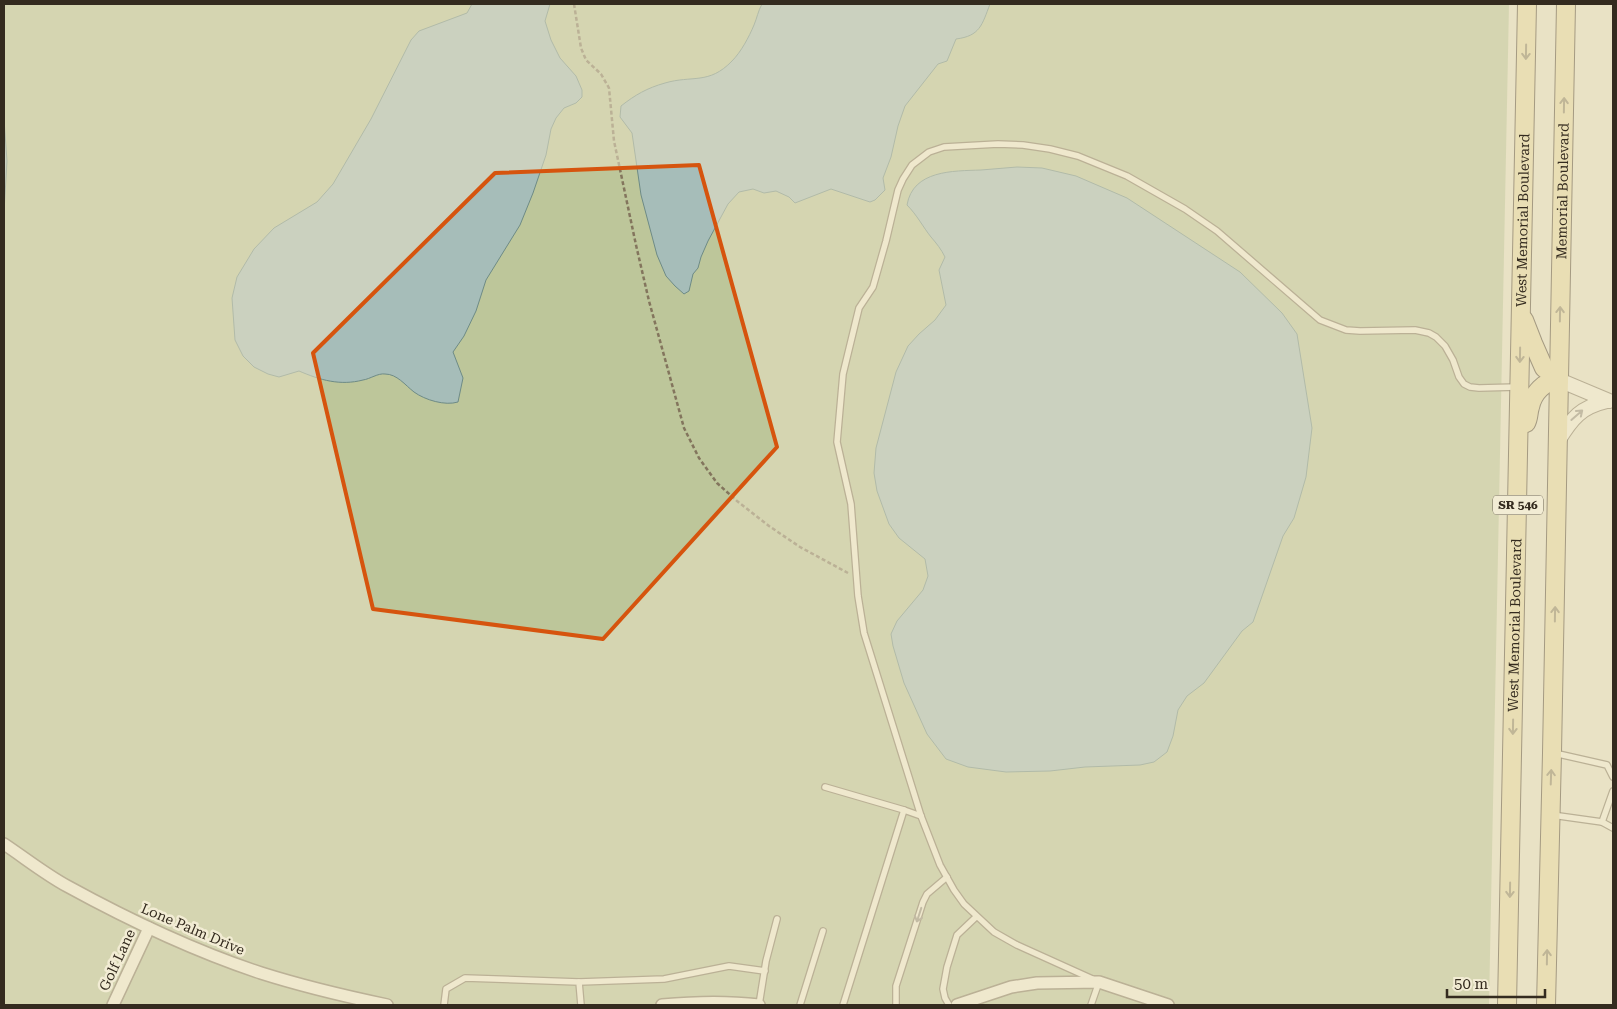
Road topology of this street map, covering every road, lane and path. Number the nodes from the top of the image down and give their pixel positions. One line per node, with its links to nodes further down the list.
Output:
1 (574, 4): 10 (path)
2 (1527, 4): 4 (main road, West Memorial Boulevard / SR 546, one-way to 4)
3 (1566, 4): 5 (main road, Memorial Boulevard / SR 546, one-way to 3)
4 (1521, 310): 5 (main road); 6 (main road, West Memorial Boulevard / SR 546, one-way to 6)
5 (1559, 380): 7 (street); 8 (main road); 9 (main road, SR 546)
6 (1519, 387): 8 (main road, West Memorial Boulevard / SR 546); 10 (lane)
7 (1610, 402): 9 (street, one-way to 7)
8 (1519, 430): 42 (main road, West Memorial Boulevard / SR 546, one-way to 42)
9 (1558, 442): 11 (main road, SR 546, one-way to 9)
10 (856, 577): 17 (lane)
11 (1552, 753): 12 (lane); 16 (main road, SR 546, one-way to 11)
12 (1613, 776)
13 (825, 787): 15 (lane)
14 (1613, 790): 18 (lane)
15 (904, 810): 17 (lane); 36 (lane)
16 (1550, 814): 18 (lane); 43 (main road, SR 546, one-way to 16)
17 (921, 816): 21 (lane)
18 (1602, 822): 19 (lane)
19 (1613, 828)
20 (4, 844): 24 (street, Lone Palm Drive)
21 (947, 878): 22 (lane); 37 (lane, one-way to 37)
22 (976, 917): 28 (lane); 38 (lane)
23 (777, 919): 26 (lane)
24 (149, 928): 29 (street, Golf Lane); 30 (street, Lone Palm Drive)
25 (823, 931): 35 (lane)
26 (765, 970): 27 (lane); 34 (lane)
27 (579, 982): 31 (lane); 32 (lane)
28 (1099, 982): 39 (street); 40 (lane); 41 (street)
29 (113, 1005)
30 (386, 1005)
31 (444, 1005)
32 (581, 1005)
33 (662, 1005): 34 (street)
34 (759, 1005)
35 (800, 1005)
36 (843, 1005)
37 (896, 1005)
38 (949, 1005)
39 (957, 1005)
40 (1091, 1005)
41 (1168, 1005)
42 (1507, 1005)
43 (1546, 1005)

